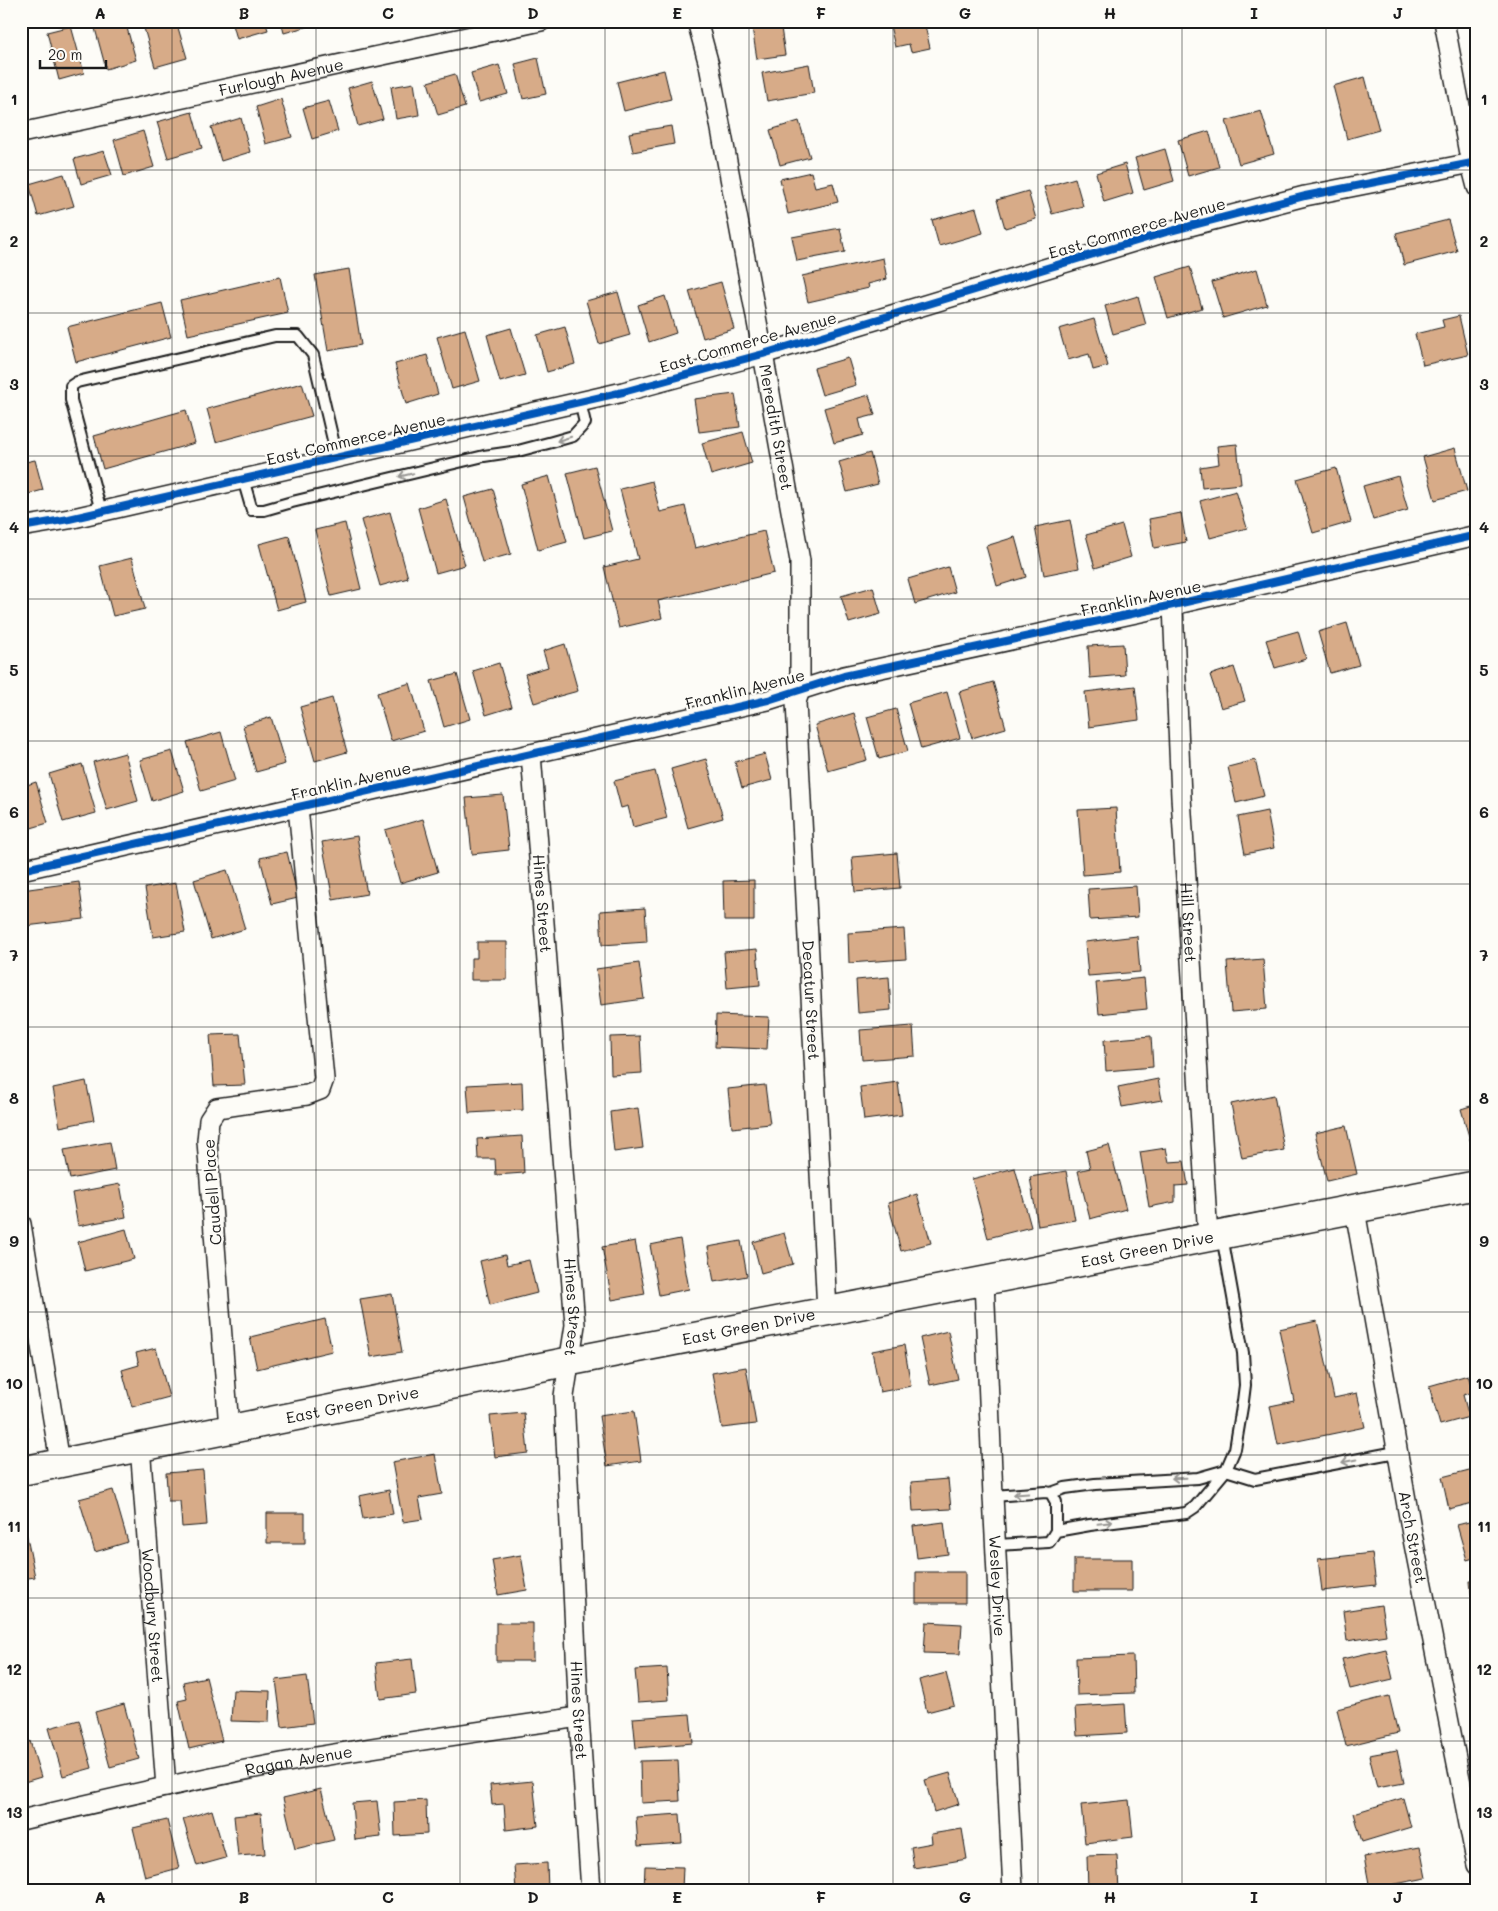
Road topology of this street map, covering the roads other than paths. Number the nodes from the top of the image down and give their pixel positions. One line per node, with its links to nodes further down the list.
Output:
1 (542, 21): 4 (street, Furlough Avenue)
2 (697, 21): 7 (street, Meredith Street)
3 (1444, 21): 5 (street)
4 (21, 133)
5 (1474, 163): 6 (street); 7 (street, East Commerce Avenue)
6 (1477, 187)
7 (763, 354): 8 (street, East Commerce Avenue); 15 (street, Meredith Street)
8 (580, 402): 9 (street, East Commerce Avenue); 10 (lane, one-way to 10)
9 (337, 457): 10 (street, East Commerce Avenue); 11 (lane)
10 (243, 479): 11 (street, East Commerce Avenue)
11 (101, 511): 12 (street, East Commerce Avenue)
12 (21, 527)
13 (1477, 535): 14 (street, Franklin Avenue)
14 (1173, 605): 15 (street, Franklin Avenue); 22 (street, Hill Street)
15 (800, 690): 16 (street, Franklin Avenue); 24 (street, Decatur Street)
16 (531, 754): 17 (street, Franklin Avenue); 25 (street, Hines Street)
17 (298, 807): 18 (street, Franklin Avenue); 26 (street, Caudell Place)
18 (21, 870)
19 (1477, 1186): 20 (main road, East Green Drive)
20 (1355, 1210): 22 (main road, East Green Drive); 28 (street, Arch Street)
21 (21, 1224): 29 (street)
22 (1215, 1237): 23 (main road, East Green Drive); 31 (lane)
23 (984, 1281): 24 (main road, East Green Drive); 33 (street, Wesley Drive)
24 (827, 1311): 25 (main road, East Green Drive)
25 (570, 1361): 26 (main road, East Green Drive); 36 (street, Hines Street)
26 (228, 1428): 27 (main road, East Green Drive)
27 (140, 1446): 29 (main road, East Green Drive); 37 (street, Woodbury Street)
28 (1396, 1452): 31 (lane, one-way to 31); 39 (street, Arch Street)
29 (60, 1462): 30 (main road, East Green Drive)
30 (21, 1470)
31 (1226, 1470): 32 (lane, one-way to 32); 34 (lane, one-way to 31)
32 (1052, 1493): 33 (lane, one-way to 33); 34 (lane)
33 (993, 1496): 35 (street, Wesley Drive)
34 (1056, 1531): 35 (lane)
35 (996, 1545): 41 (street, Wesley Drive)
36 (579, 1717): 37 (street, Ragan Avenue); 40 (street, Hines Street)
37 (166, 1787): 38 (street, Ragan Avenue)
38 (21, 1820)
39 (1477, 1865)
40 (591, 1890)
41 (1013, 1890)

